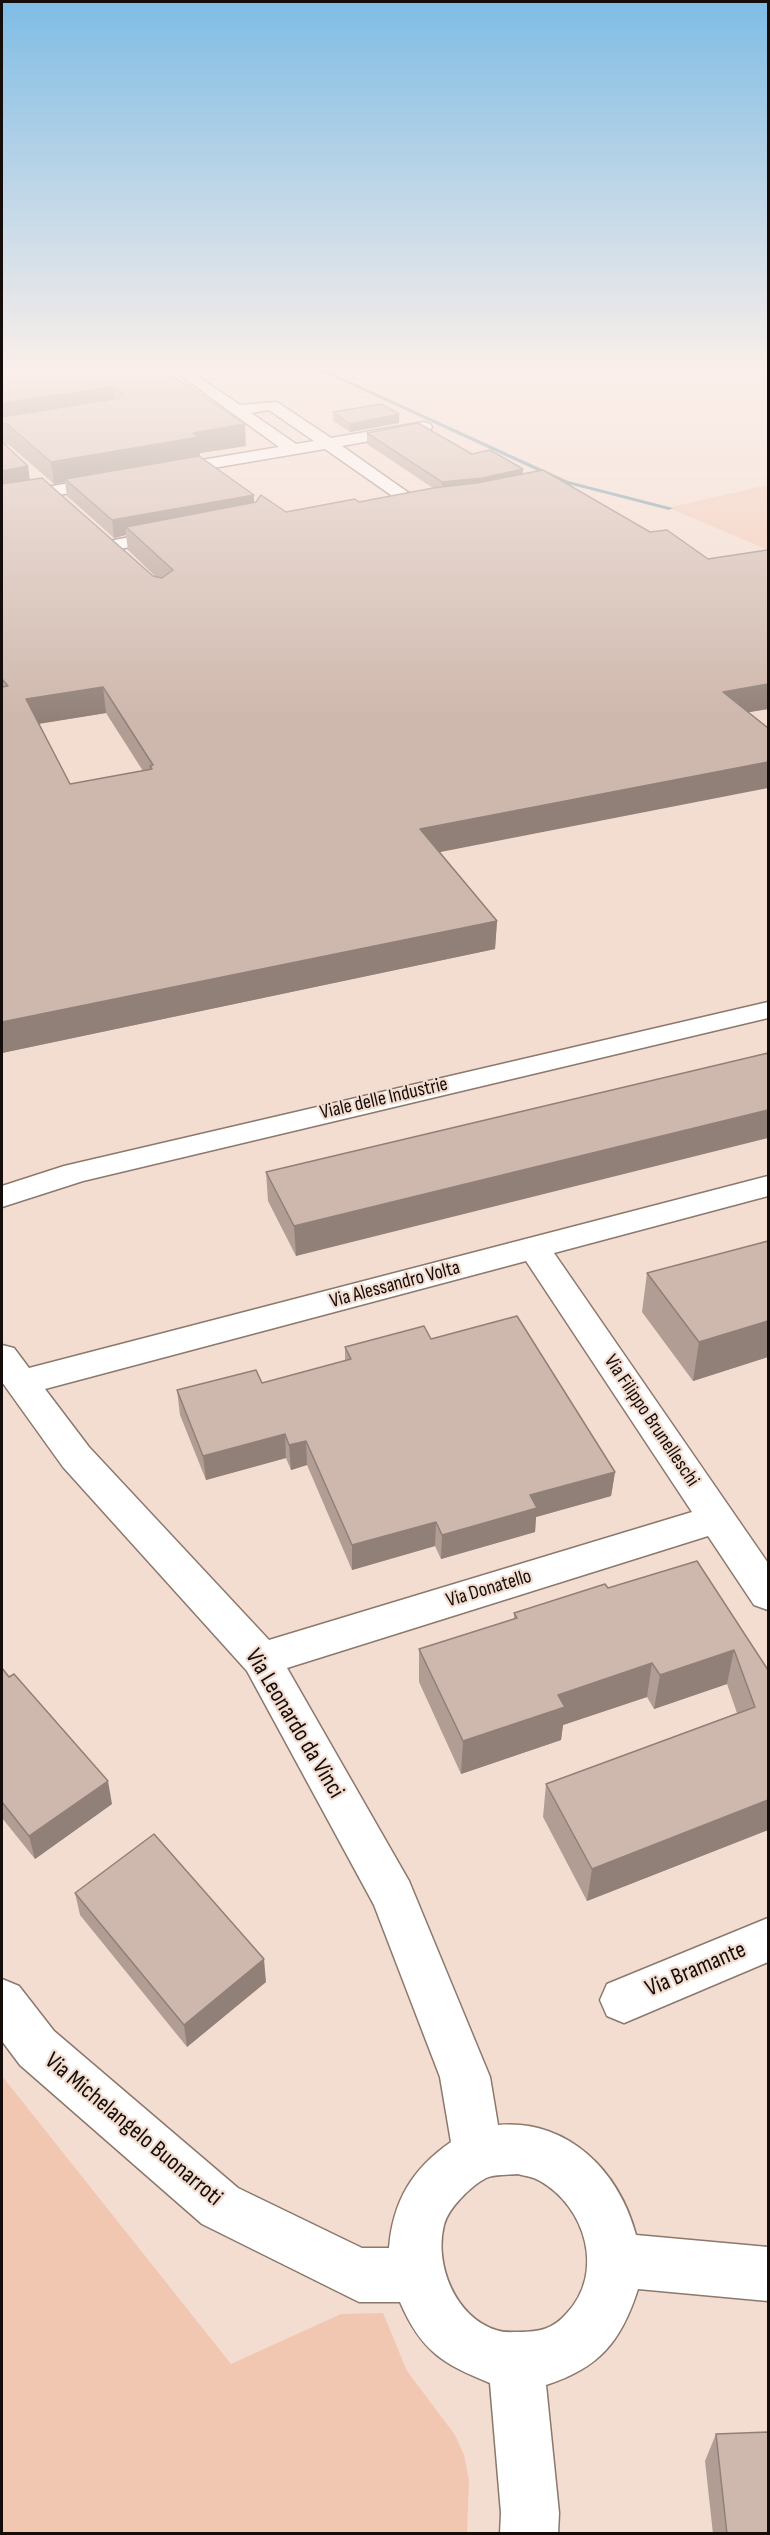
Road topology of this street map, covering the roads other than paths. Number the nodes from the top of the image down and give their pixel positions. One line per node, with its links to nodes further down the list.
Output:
1 (40, 486): 4 (street)
2 (80, 486): 4 (street)
3 (390, 486): 5 (street)
4 (46, 492): 6 (street); 9 (street)
5 (407, 498): 7 (street); 8 (street)
6 (2, 500)
7 (383, 502)
8 (427, 503)
9 (64, 507)
10 (91, 531): 12 (street)
11 (186, 532): 12 (street)
12 (109, 546): 13 (street)
13 (124, 560)
14 (768, 1010): 16 (street, Viale delle Industrie)
15 (768, 1186): 18 (street, Via Alessandro Volta)
16 (2, 1196): 17 (street, Viale delle Industrie)
17 (2, 1223)
18 (534, 1248): 19 (street, Via Alessandro Volta); 20 (street, Via Filippo Brunelleschi)
19 (11, 1370): 22 (street, Via Leonardo da Vinci)
20 (717, 1519): 21 (street, Via Filippo Brunelleschi); 22 (street, Via Donatello)
21 (768, 1594)
22 (261, 1659): 26 (street, Via Leonardo da Vinci)
23 (768, 1940): 24 (street, Via Bramante)
24 (624, 2000)
25 (2, 2002): 28 (street, Via Michelangelo Buonarroti)
26 (478, 2154): 27 (street); 28 (street)
27 (615, 2260): 29 (street); 30 (street)
28 (416, 2270): 30 (street)
29 (768, 2274)
30 (516, 2363): 31 (street)
31 (529, 2534)

